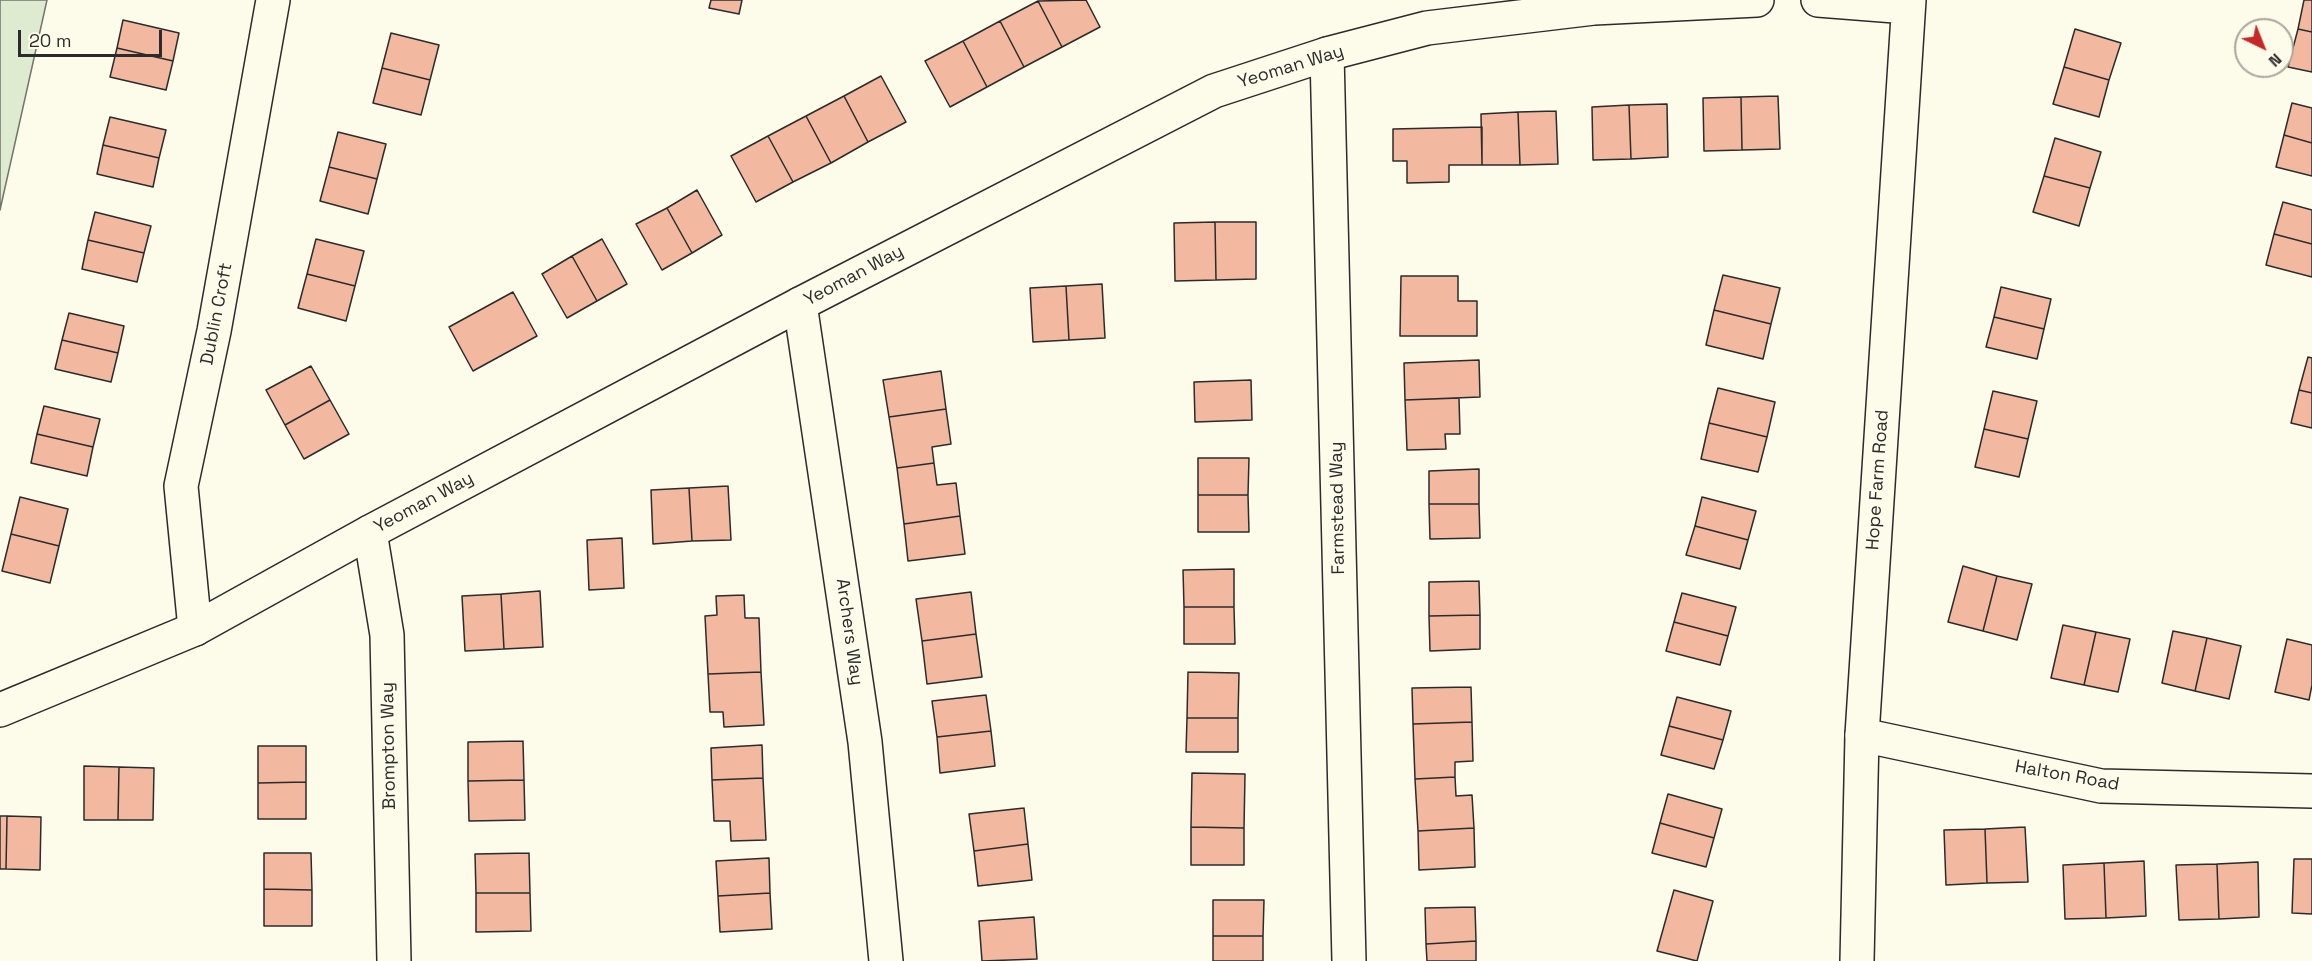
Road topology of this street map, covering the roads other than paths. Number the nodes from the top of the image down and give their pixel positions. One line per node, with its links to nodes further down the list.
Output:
1 (273, 0): 8 (street, Dublin Croft)
2 (1757, 0): 5 (street, Yeoman Way)
3 (1818, 0): 4 (street)
4 (1909, 3): 10 (street, Hope Farm Road)
5 (1327, 54): 6 (street, Yeoman Way); 14 (street, Farmstead Way)
6 (800, 304): 7 (street, Yeoman Way); 13 (street, Archers Way)
7 (370, 532): 8 (street, Yeoman Way); 12 (street, Brompton Way)
8 (195, 629): 9 (street, Yeoman Way)
9 (0, 710)
10 (1862, 735): 11 (street, Halton Road); 15 (street, Hope Farm Road)
11 (2312, 790)
12 (394, 961)
13 (886, 961)
14 (1349, 961)
15 (1857, 961)

